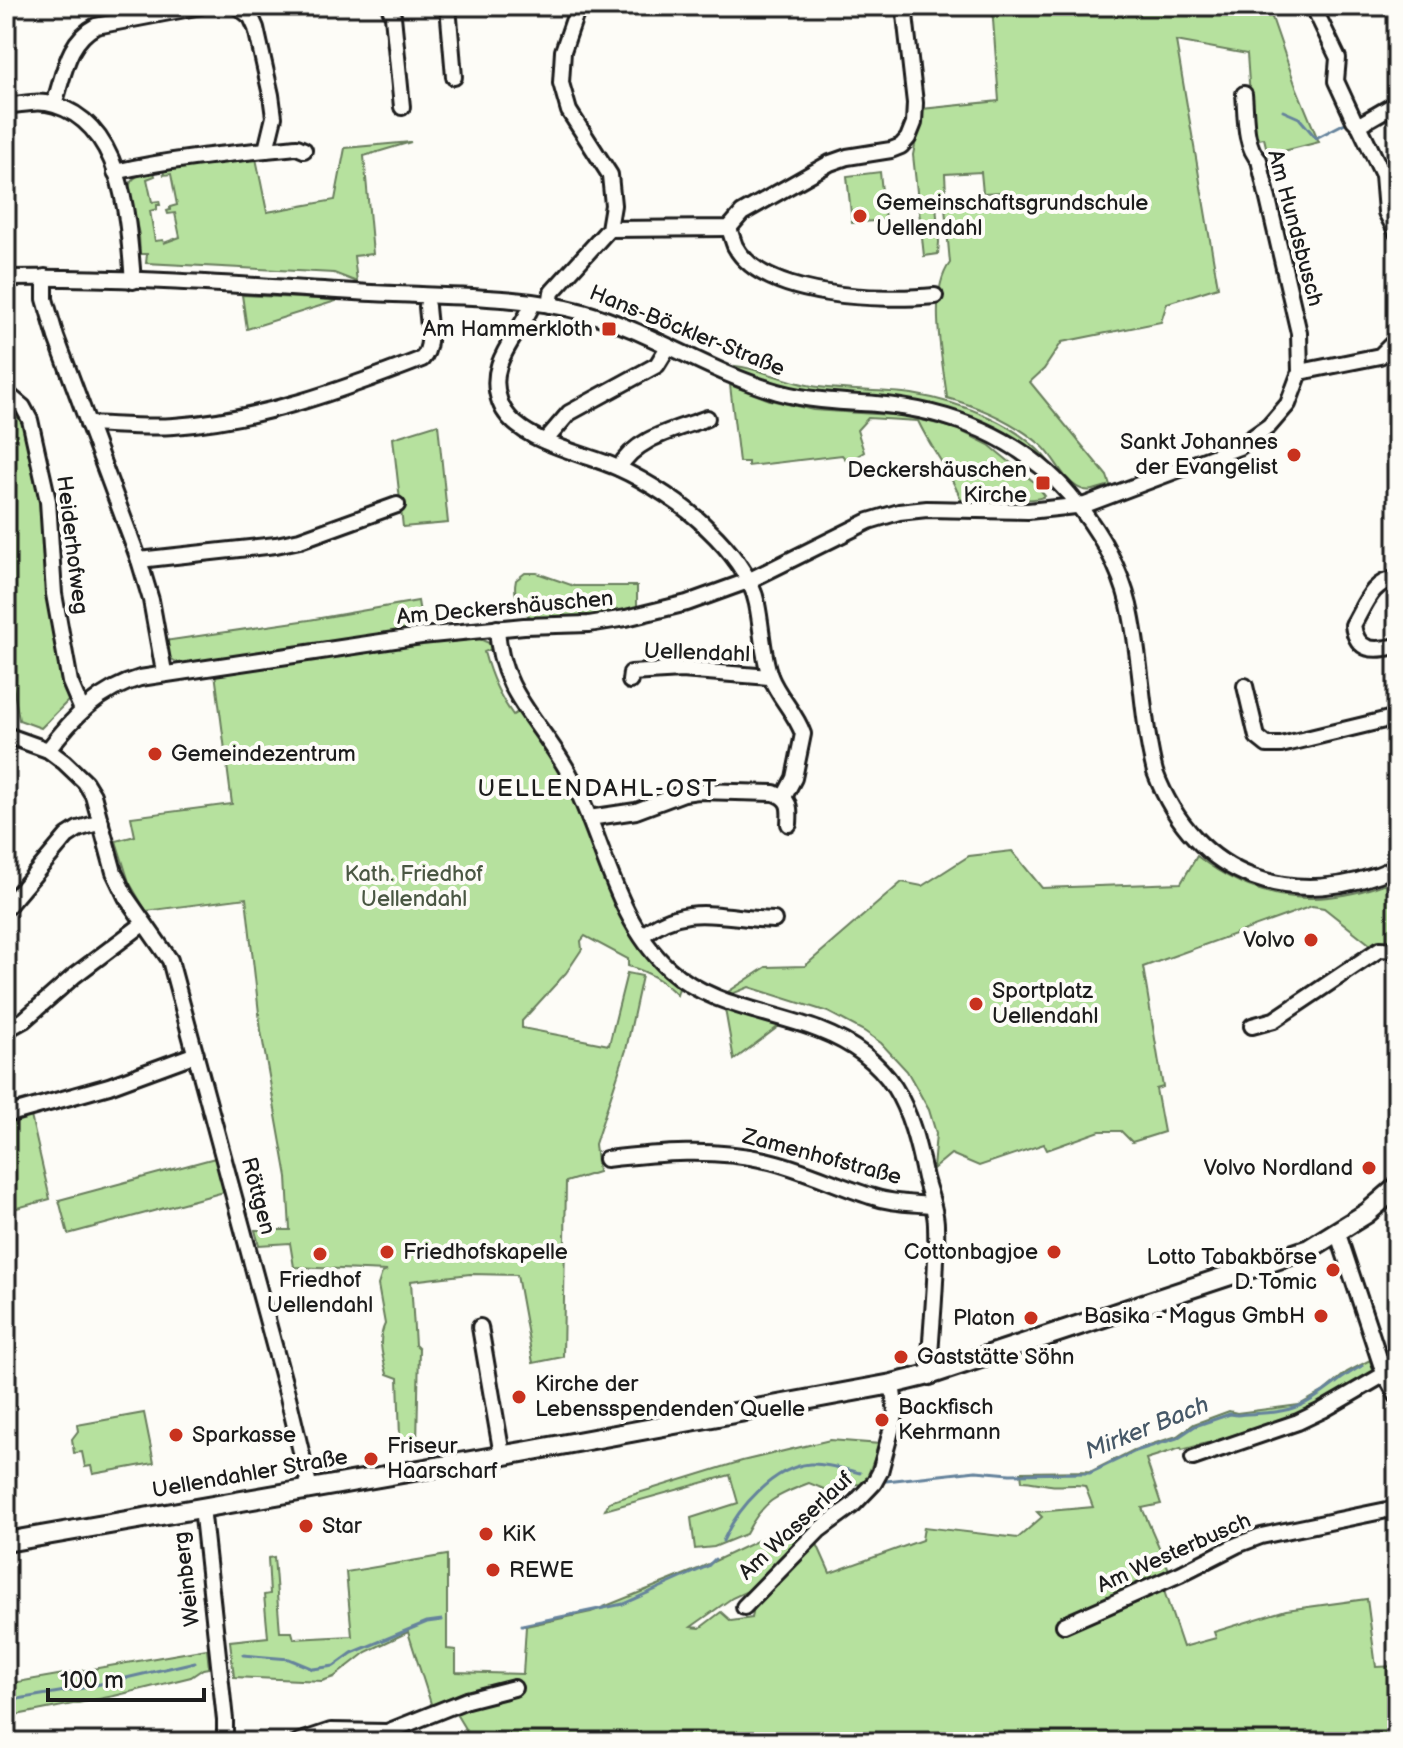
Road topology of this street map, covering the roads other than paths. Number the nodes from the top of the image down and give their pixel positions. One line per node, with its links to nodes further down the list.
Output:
1 (201, 6): 11 (street)
2 (237, 6): 15 (street)
3 (389, 6): 13 (street)
4 (448, 6): 8 (street)
5 (581, 6): 19 (street)
6 (904, 6): 18 (street)
7 (1313, 6): 14 (street)
8 (454, 77)
9 (1244, 94): 30 (street, Am Hundsbusch)
10 (1397, 103): 14 (street)
11 (54, 104): 12 (street); 17 (street)
12 (6, 106)
13 (402, 107)
14 (1359, 125): 20 (street)
15 (266, 150): 16 (street); 17 (street)
16 (304, 150)
17 (115, 172): 23 (street)
18 (729, 228): 19 (street); 24 (street)
19 (609, 229): 26 (street)
20 (1397, 233)
21 (45, 277): 22 (street, Hans-Böckler-Straße); 23 (street, Hans-Böckler-Straße); 33 (street)
22 (6, 278)
23 (133, 281): 25 (street, Hans-Böckler-Straße)
24 (935, 296)
25 (533, 303): 26 (street, Hans-Böckler-Straße); 34 (street)
26 (550, 305): 29 (street, Hans-Böckler-Straße)
27 (427, 306): 33 (street)
28 (1397, 339): 30 (street)
29 (668, 347): 34 (street); 37 (street, Hans-Böckler-Straße)
30 (1300, 372): 37 (street, Am Deckershäuschen)
31 (6, 393): 47 (street, Heiderhofweg)
32 (707, 418): 35 (street)
33 (88, 424): 38 (street)
34 (545, 441): 35 (street)
35 (619, 468): 40 (street)
36 (397, 505): 38 (street)
37 (1078, 505): 40 (street, Am Deckershäuschen); 55 (street, Hans-Böckler-Straße)
38 (139, 560): 43 (street)
39 (1397, 579): 42 (street)
40 (748, 581): 41 (street, Am Deckershäuschen); 44 (street, Uellendahl)
41 (497, 628): 43 (street, Am Deckershäuschen); 52 (street)
42 (1397, 646)
43 (164, 672): 47 (street, Am Deckershäuschen)
44 (770, 677): 45 (street, Uellendahl); 51 (street, Uellendahl)
45 (630, 681)
46 (1245, 686): 48 (street)
47 (82, 710): 50 (street, Am Deckershäuschen)
48 (1397, 717)
49 (6, 735): 50 (street, Röttgen)
50 (48, 750): 53 (street, Röttgen)
51 (784, 797): 52 (street); 54 (street)
52 (589, 818): 59 (street)
53 (101, 822): 56 (street); 58 (street, Röttgen)
54 (789, 824)
55 (1397, 867)
56 (6, 908)
57 (774, 920): 59 (street)
58 (143, 924): 62 (street); 63 (street, Röttgen)
59 (642, 936): 67 (street)
60 (1397, 950): 61 (street)
61 (1252, 1026)
62 (6, 1030)
63 (196, 1054): 64 (street); 76 (street, Röttgen)
64 (6, 1115)
65 (606, 1159): 67 (street, Zamenhofstraße)
66 (1397, 1187): 68 (main road, Uellendahler Straße)
67 (931, 1205): 71 (street)
68 (1338, 1234): 70 (street); 71 (main road, Uellendahler Straße)
69 (480, 1327): 74 (street)
70 (1391, 1370): 73 (street); 75 (street)
71 (929, 1375): 72 (main road, Uellendahler Straße)
72 (892, 1384): 74 (main road, Uellendahler Straße); 80 (street, Am Wasserlauf)
73 (1397, 1396)
74 (502, 1455): 76 (main road, Uellendahler Straße)
75 (1193, 1458)
76 (310, 1489): 77 (main road, Uellendahler Straße)
77 (202, 1507): 79 (main road, Uellendahler Straße); 83 (street, Weinberg)
78 (1397, 1508): 81 (street, Am Westerbusch)
79 (6, 1542)
80 (744, 1607)
81 (1064, 1625)
82 (514, 1688): 84 (street)
83 (225, 1742)
84 (298, 1742)

